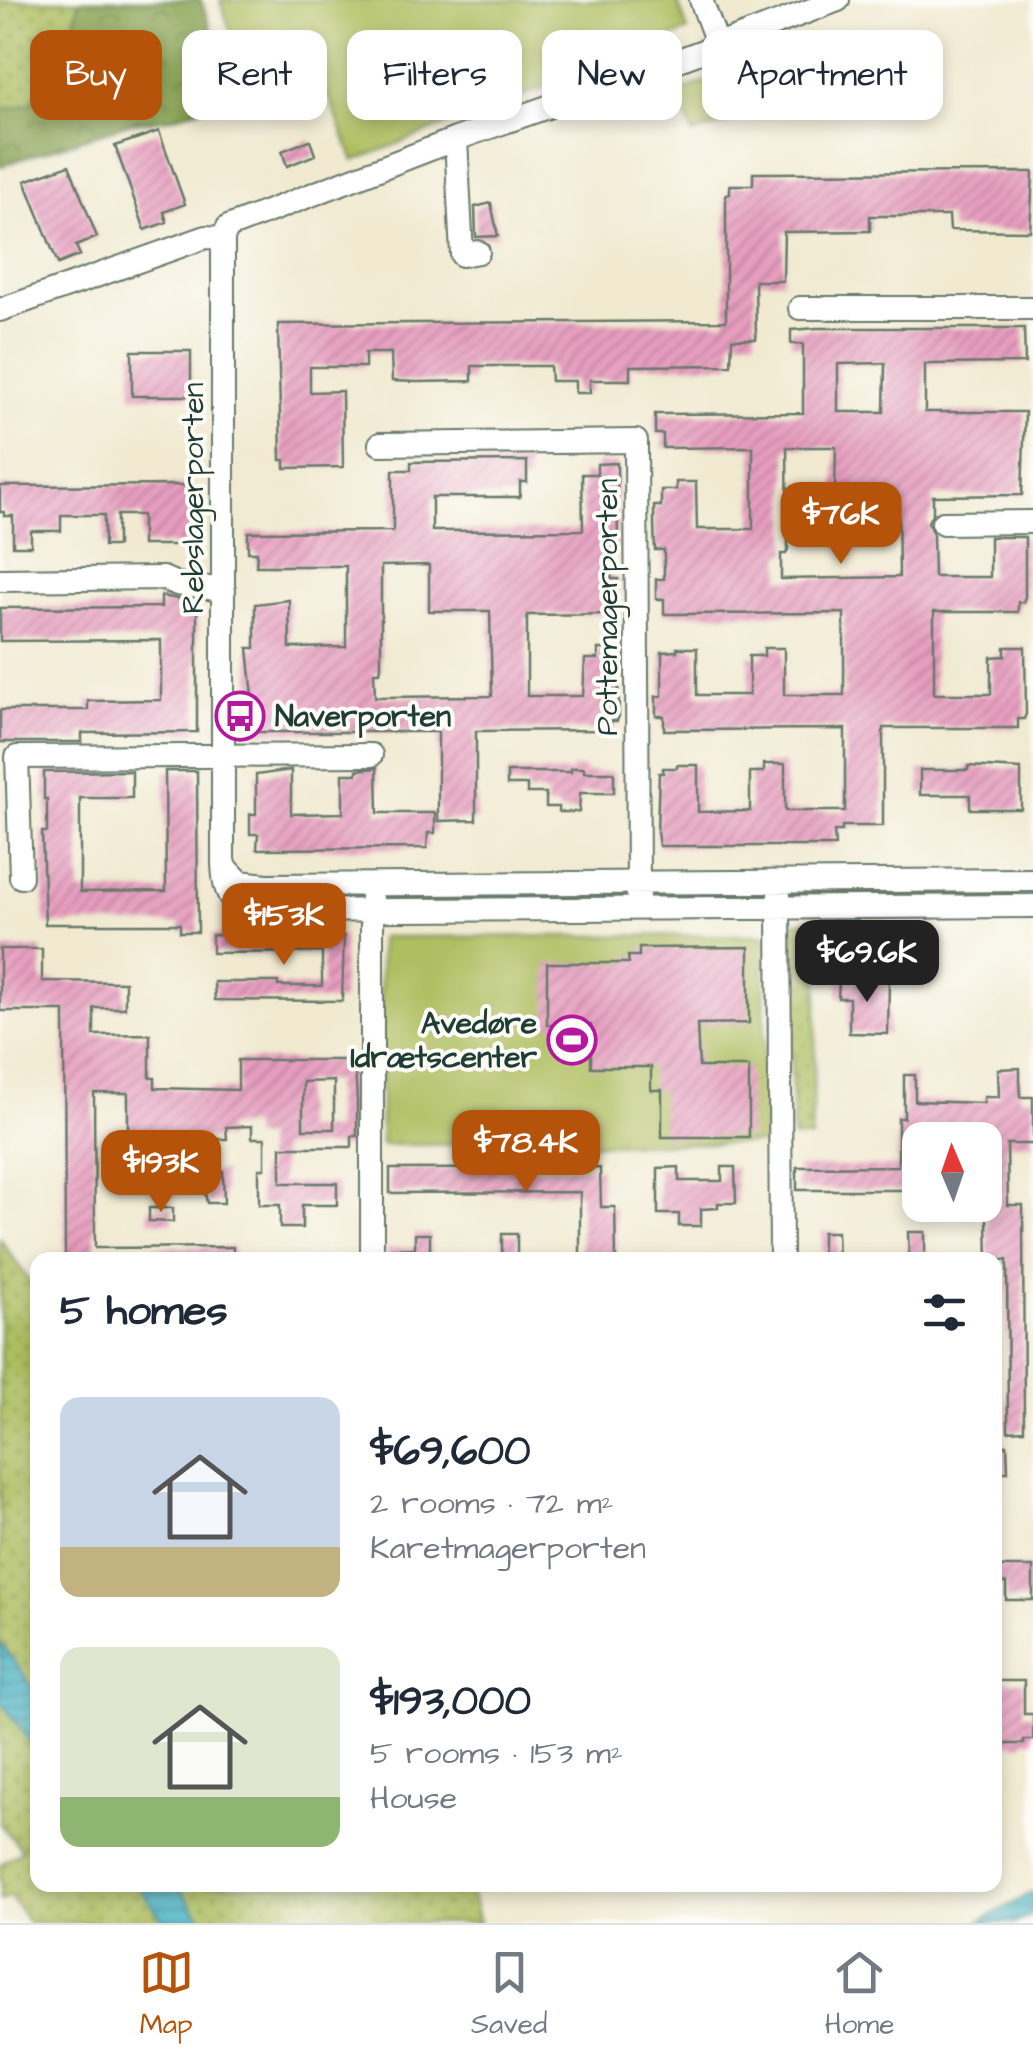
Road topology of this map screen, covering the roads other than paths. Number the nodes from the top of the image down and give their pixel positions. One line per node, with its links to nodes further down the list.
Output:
1 (701, 0): 3 (street)
2 (838, 0): 4 (street)
3 (711, 30)
4 (753, 30)
5 (702, 49): 6 (street)
6 (456, 139): 7 (street); 8 (street)
7 (223, 238): 11 (street); 16 (street, Rebslagerporten)
8 (478, 252)
9 (800, 308): 10 (street)
10 (1033, 308)
11 (0, 310)
12 (380, 444): 22 (street, Pottemagerporten)
13 (1033, 522): 14 (street)
14 (943, 523)
15 (0, 580): 16 (street)
16 (224, 590): 18 (street, Rebslagerporten)
17 (371, 755): 18 (street)
18 (222, 758): 19 (street, Rebslagerporten); 20 (street)
19 (223, 864): 24 (street); 28 (street)
20 (21, 877)
21 (1033, 880): 23 (street)
22 (638, 883): 23 (street); 24 (street); 26 (street, Pottemagerporten)
23 (779, 883): 27 (street)
24 (372, 884): 28 (street)
25 (1033, 906): 27 (street)
26 (638, 908): 27 (street); 28 (street)
27 (780, 908): 30 (street)
28 (372, 910): 29 (street)
29 (372, 1252)
30 (782, 1252)

